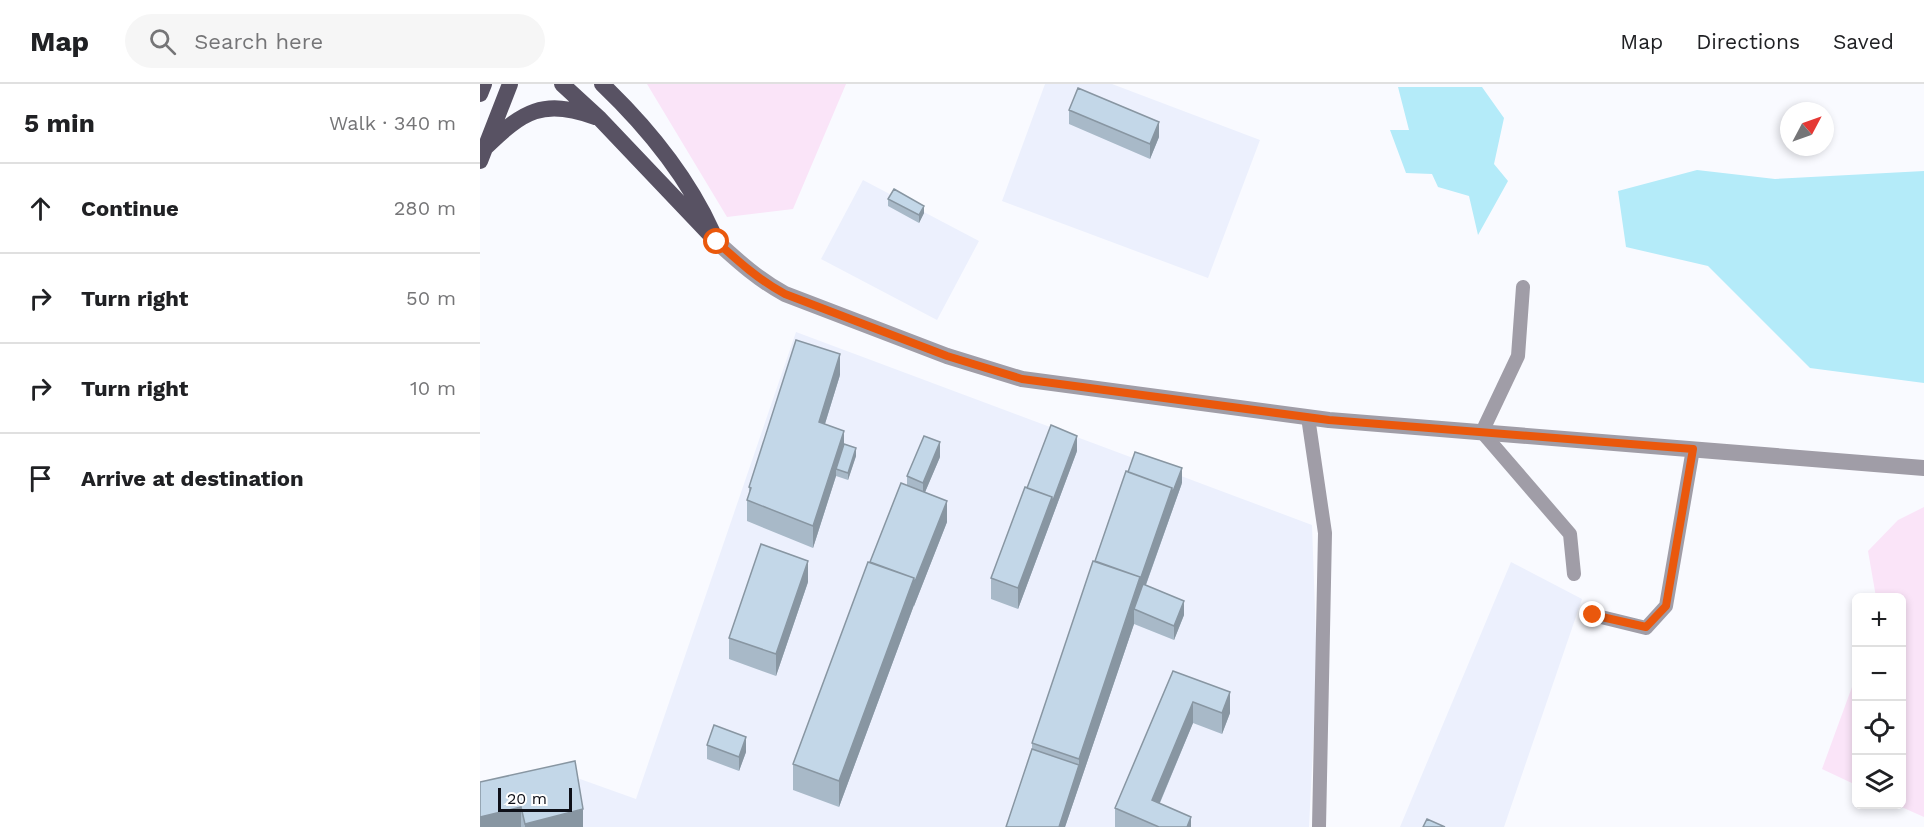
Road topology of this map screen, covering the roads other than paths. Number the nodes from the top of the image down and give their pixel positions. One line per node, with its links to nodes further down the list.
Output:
1 (484, 84): 5 (main road)
2 (510, 84): 7 (main road)
3 (562, 84): 6 (main road)
4 (608, 88): 8 (main road)
5 (480, 94)
6 (600, 119): 7 (main road); 8 (main road)
7 (482, 155)
8 (717, 242): 10 (street)
9 (1523, 287): 11 (lane)
10 (1308, 417): 11 (street); 16 (lane)
11 (1482, 432): 12 (street); 14 (lane)
12 (1693, 449): 13 (street); 15 (lane)
13 (1924, 468)
14 (1574, 574)
15 (1593, 615)
16 (1319, 827)

